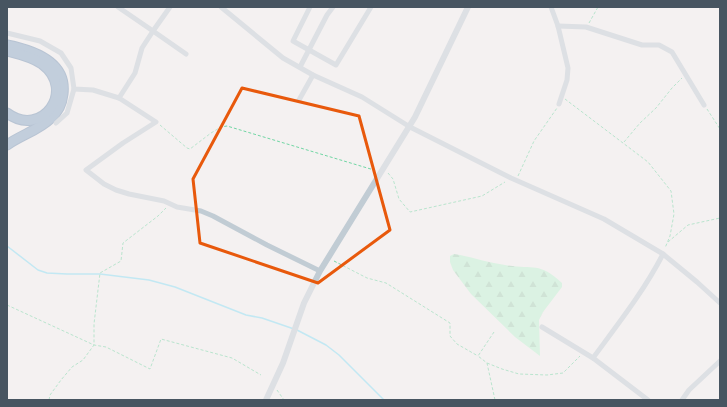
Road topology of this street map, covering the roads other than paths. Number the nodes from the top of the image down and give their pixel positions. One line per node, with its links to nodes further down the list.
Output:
1 (118, 7): 10 (street)
2 (170, 7): 10 (street)
3 (221, 7): 16 (street)
4 (310, 7): 13 (street)
5 (333, 7): 13 (street)
6 (371, 7): 13 (street)
7 (551, 7): 9 (street)
8 (466, 8): 25 (street)
9 (558, 26): 21 (street); 22 (street)
10 (153, 31): 15 (street); 19 (street)
11 (7, 33): 18 (street)
12 (7, 45): 26 (highway)
13 (309, 50): 16 (street)
14 (7, 52): 23 (highway)
15 (186, 54)
16 (300, 67): 17 (street)
17 (314, 75): 20 (street); 25 (street)
18 (74, 89): 19 (street); 24 (street)
19 (119, 98): 28 (street)
20 (299, 100)
21 (559, 104)
22 (704, 105)
23 (7, 113)
24 (56, 123)
25 (410, 127): 27 (street); 28 (street)
26 (7, 145)
27 (663, 254): 29 (street); 31 (street)
28 (320, 271): 33 (street)
29 (720, 303)
30 (542, 327): 31 (street)
31 (593, 358): 34 (street)
32 (720, 361): 35 (street)
33 (266, 400)
34 (648, 400)
35 (682, 400)

